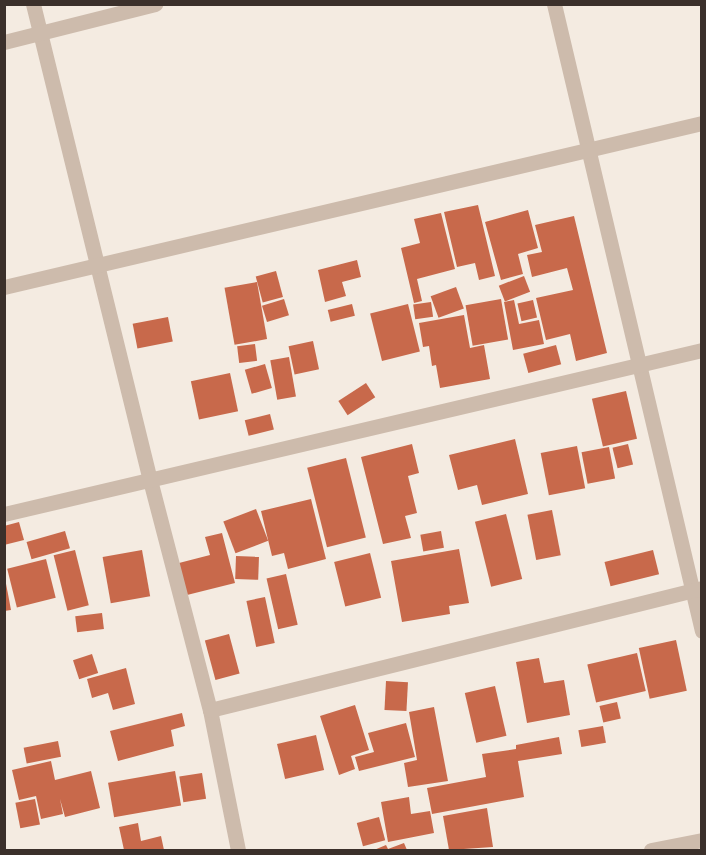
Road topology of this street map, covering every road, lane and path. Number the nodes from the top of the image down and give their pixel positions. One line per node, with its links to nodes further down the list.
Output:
1 (33, 4): 4 (street)
2 (155, 4): 4 (street)
3 (554, 4): 7 (street)
4 (40, 34): 5 (street); 8 (street)
5 (4, 42)
6 (702, 123): 7 (street)
7 (589, 148): 8 (street); 11 (street)
8 (97, 265): 9 (street); 12 (street)
9 (4, 287)
10 (702, 350): 11 (street)
11 (638, 365): 12 (street); 14 (street)
12 (150, 480): 13 (street); 16 (street)
13 (4, 514)
14 (697, 589): 15 (street); 16 (street)
15 (702, 631)
16 (210, 710): 18 (street)
17 (702, 840): 19 (street)
18 (238, 850)
19 (651, 850)

